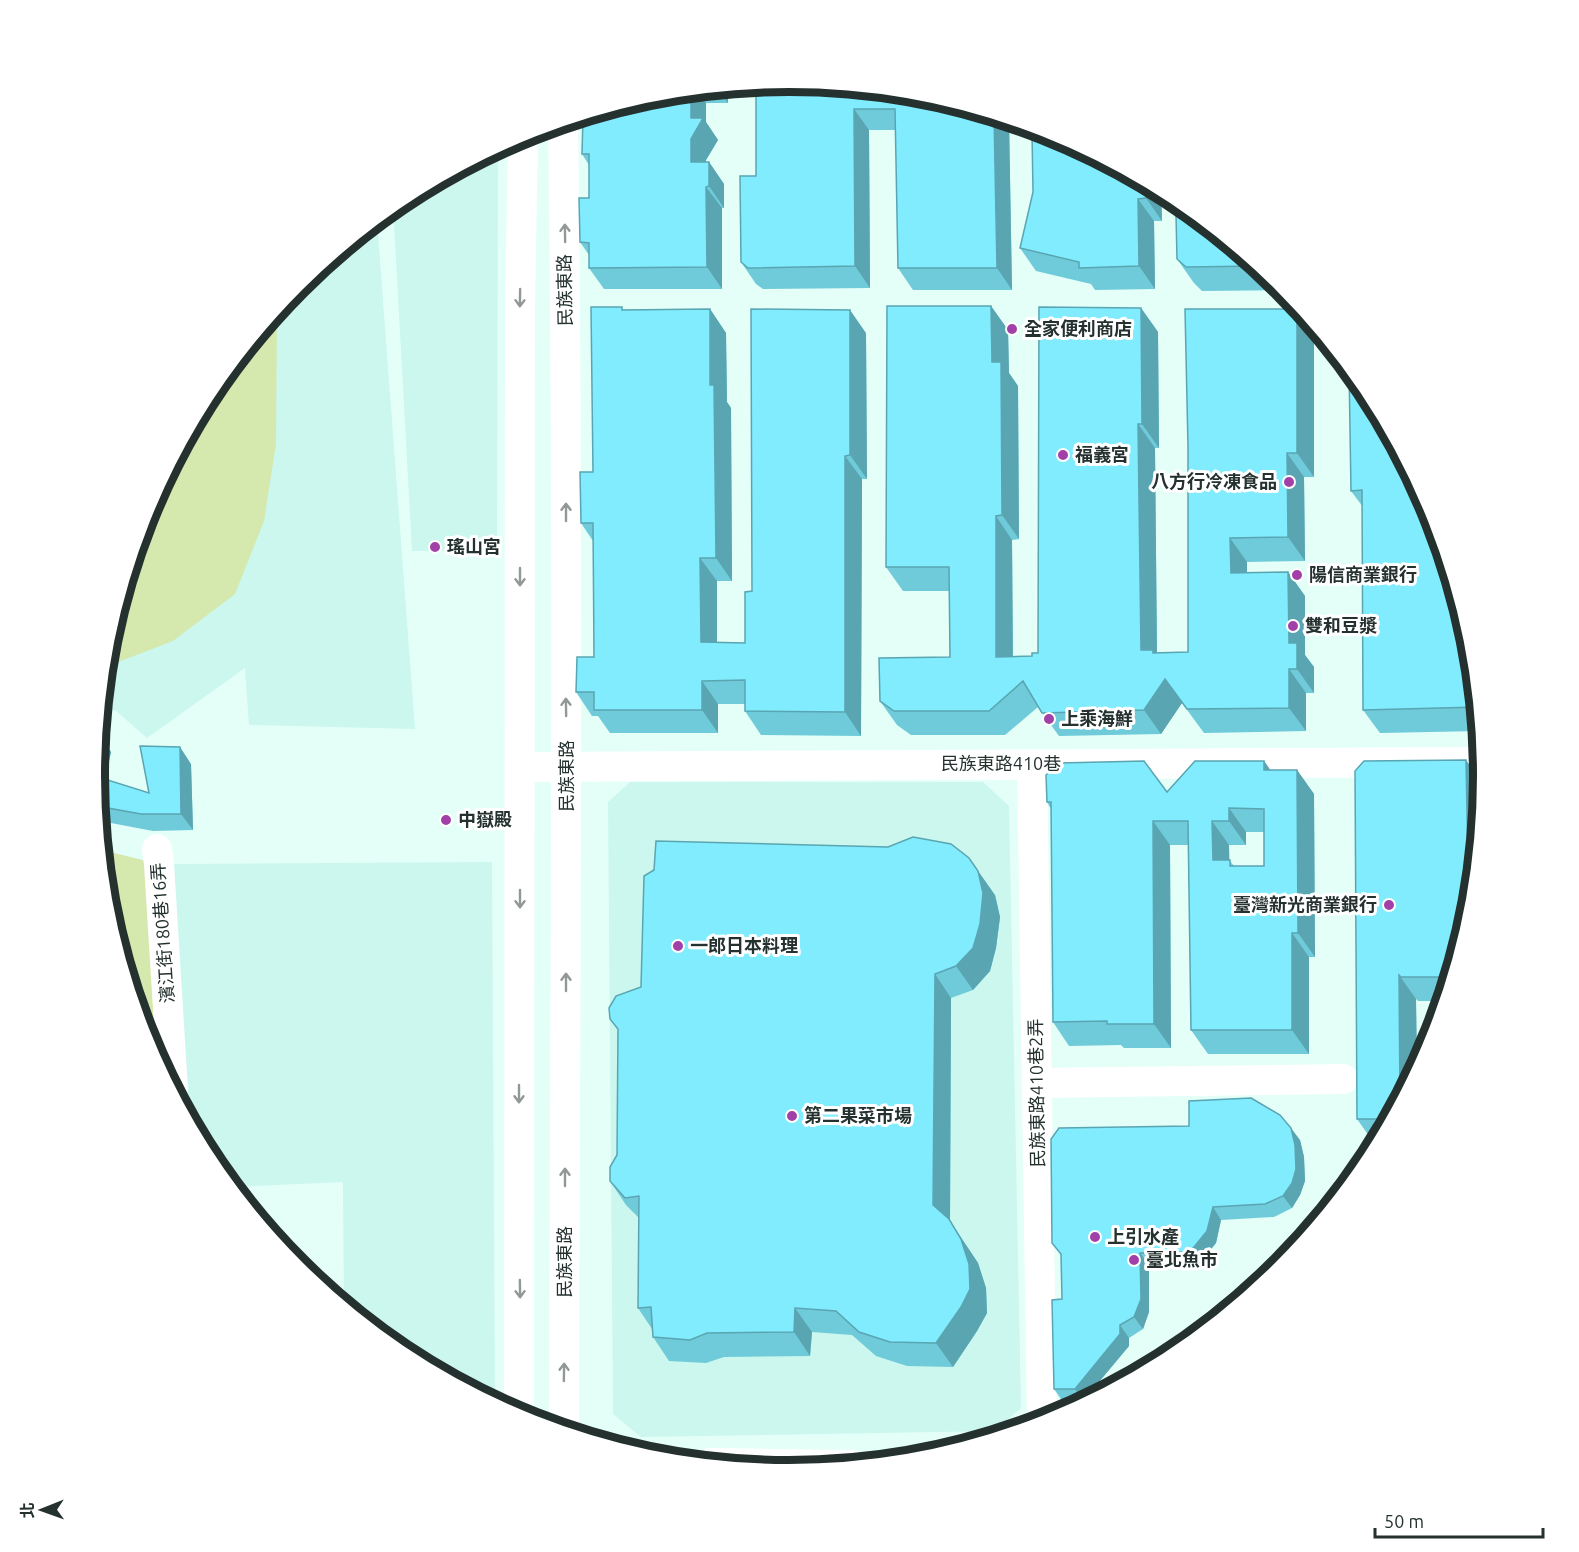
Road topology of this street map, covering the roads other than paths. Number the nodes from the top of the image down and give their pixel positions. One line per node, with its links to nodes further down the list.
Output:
1 (563, 130): 5 (street, 民族東路, one-way to 1)
2 (523, 146): 6 (street, one-way to 6)
3 (1474, 762): 4 (street, 民族東路410巷)
4 (1032, 764): 5 (street, 民族東路410巷); 10 (street, 民族東路410巷2弄)
5 (567, 766): 6 (street, 民族東路410巷); 13 (street, 民族東路, one-way to 5)
6 (520, 767): 11 (street, one-way to 11)
7 (157, 849): 8 (street, 濱江街180巷16弄)
8 (172, 1070)
9 (1343, 1079): 10 (street)
10 (1037, 1083): 12 (street, 民族東路410巷2弄)
11 (519, 1404)
12 (1042, 1412)
13 (564, 1422)

